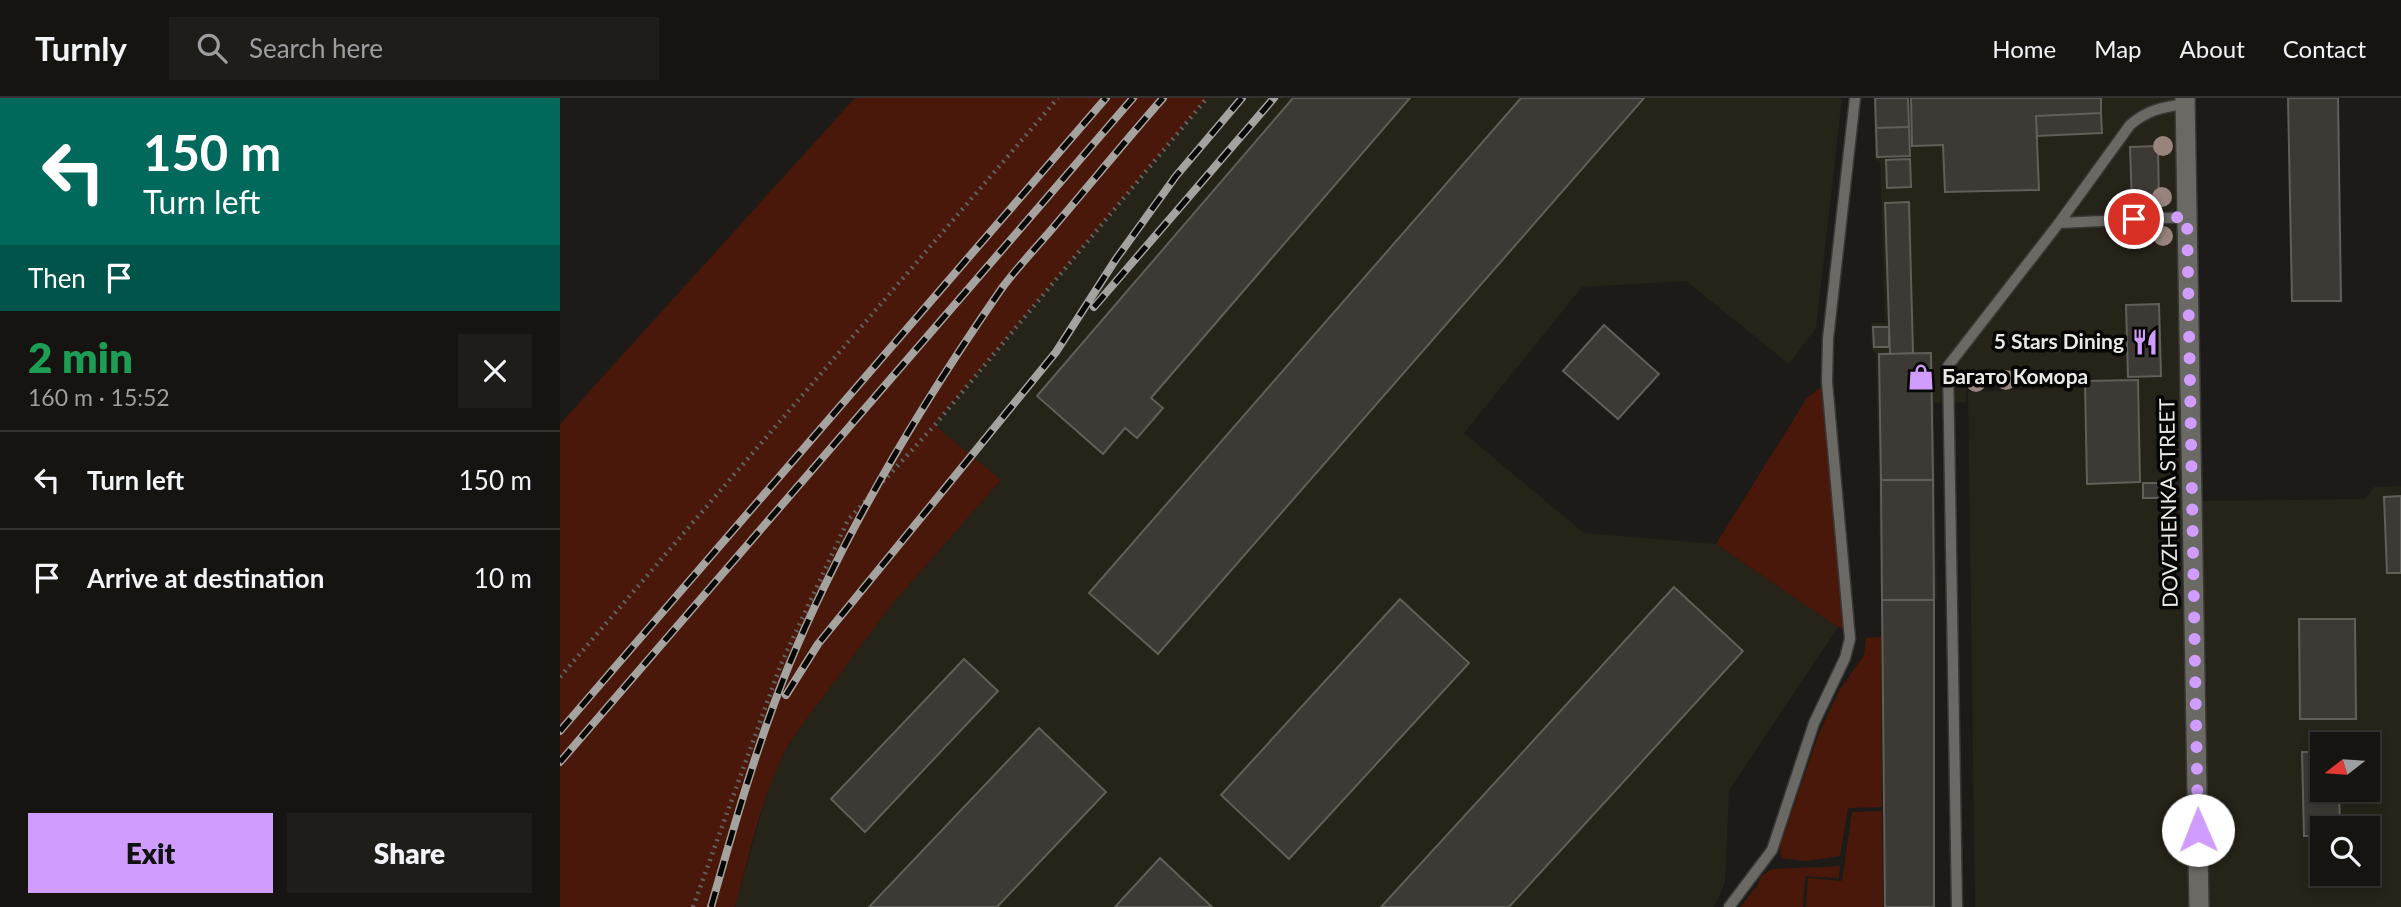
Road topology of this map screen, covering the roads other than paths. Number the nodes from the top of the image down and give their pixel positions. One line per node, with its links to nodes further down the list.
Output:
1 (1856, 98): 5 (lane)
2 (2185, 101): 3 (main road, DOVZHENKA STREET); 4 (lane)
3 (2187, 217): 4 (lane); 7 (main road, DOVZHENKA STREET)
4 (2059, 223): 6 (lane)
5 (1729, 907)
6 (1957, 907)
7 (2199, 907)

